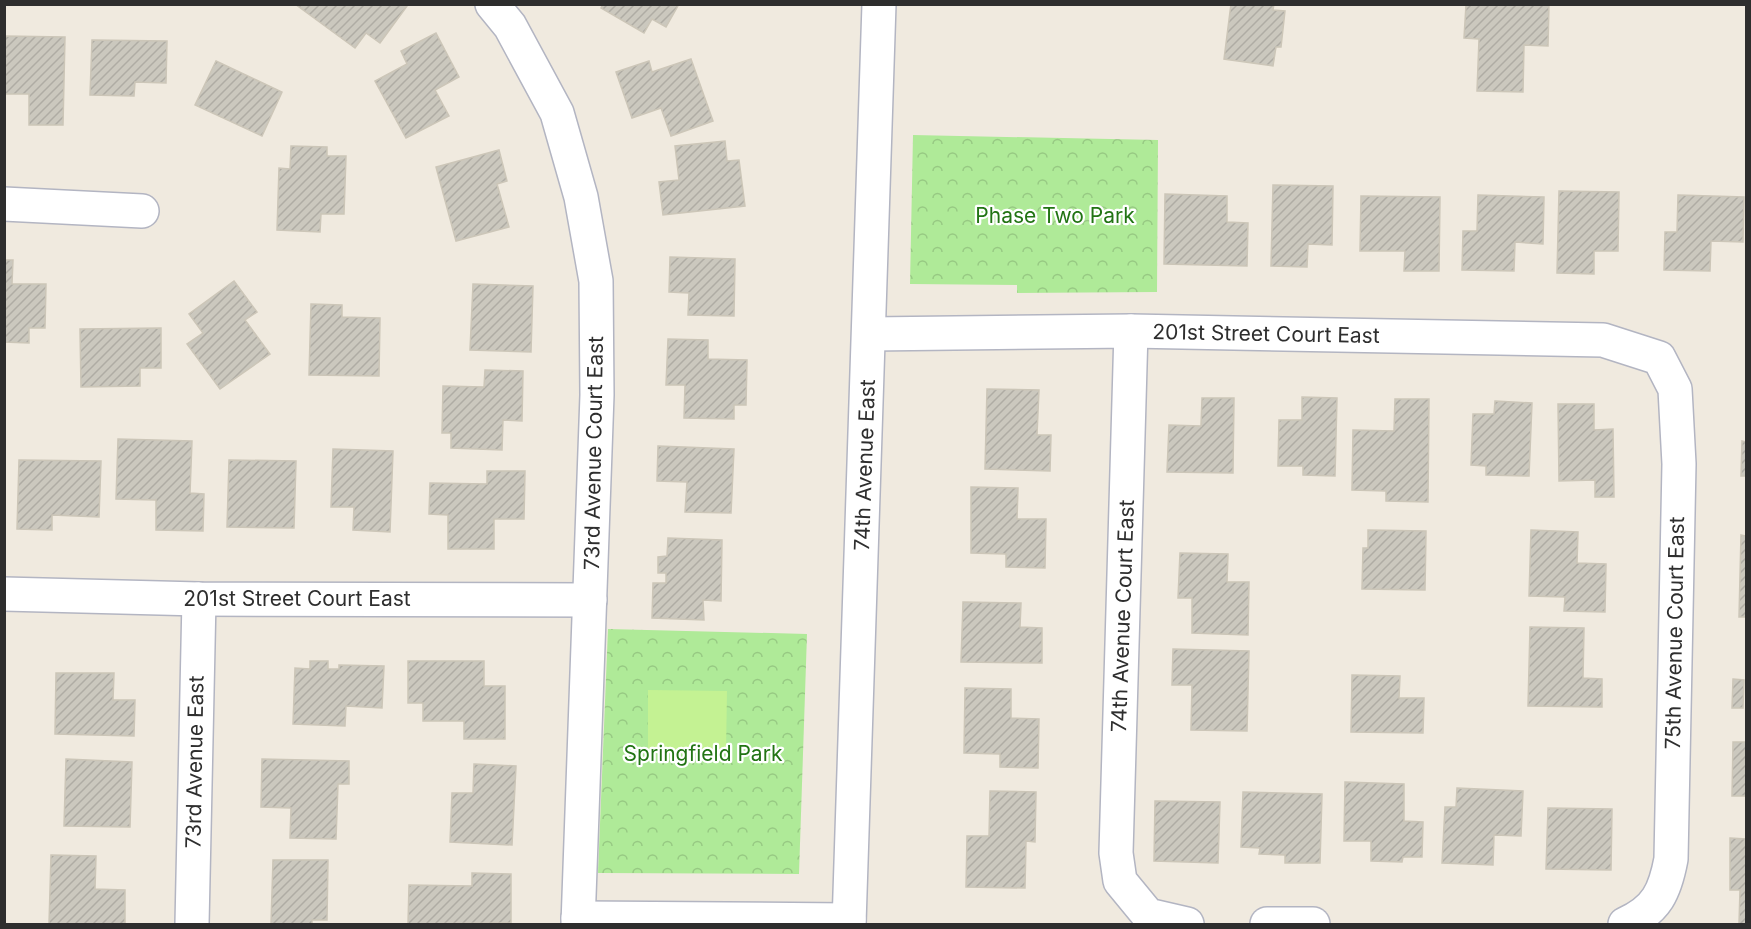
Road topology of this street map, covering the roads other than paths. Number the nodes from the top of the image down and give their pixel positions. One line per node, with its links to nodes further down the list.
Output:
1 (492, 4): 10 (street, 73rd Avenue Court East)
2 (879, 4): 6 (street, 74th Avenue East)
3 (4, 204): 4 (street)
4 (142, 211)
5 (1131, 331): 6 (street, 201st Street Court East); 7 (street, 201st Street Court East); 14 (street, 74th Avenue Court East)
6 (870, 334): 12 (street, 74th Avenue East)
7 (1659, 357): 17 (street, 75th Avenue Court East)
8 (4, 594): 9 (street, 201st Street Court East)
9 (199, 599): 10 (street, 201st Street Court East); 13 (street, 73rd Avenue East)
10 (590, 600): 11 (street, 73rd Avenue Court East)
11 (578, 921): 12 (street)
12 (849, 922)
13 (192, 924)
14 (1187, 924)
15 (1267, 924): 16 (street)
16 (1312, 924)
17 (1625, 924)

